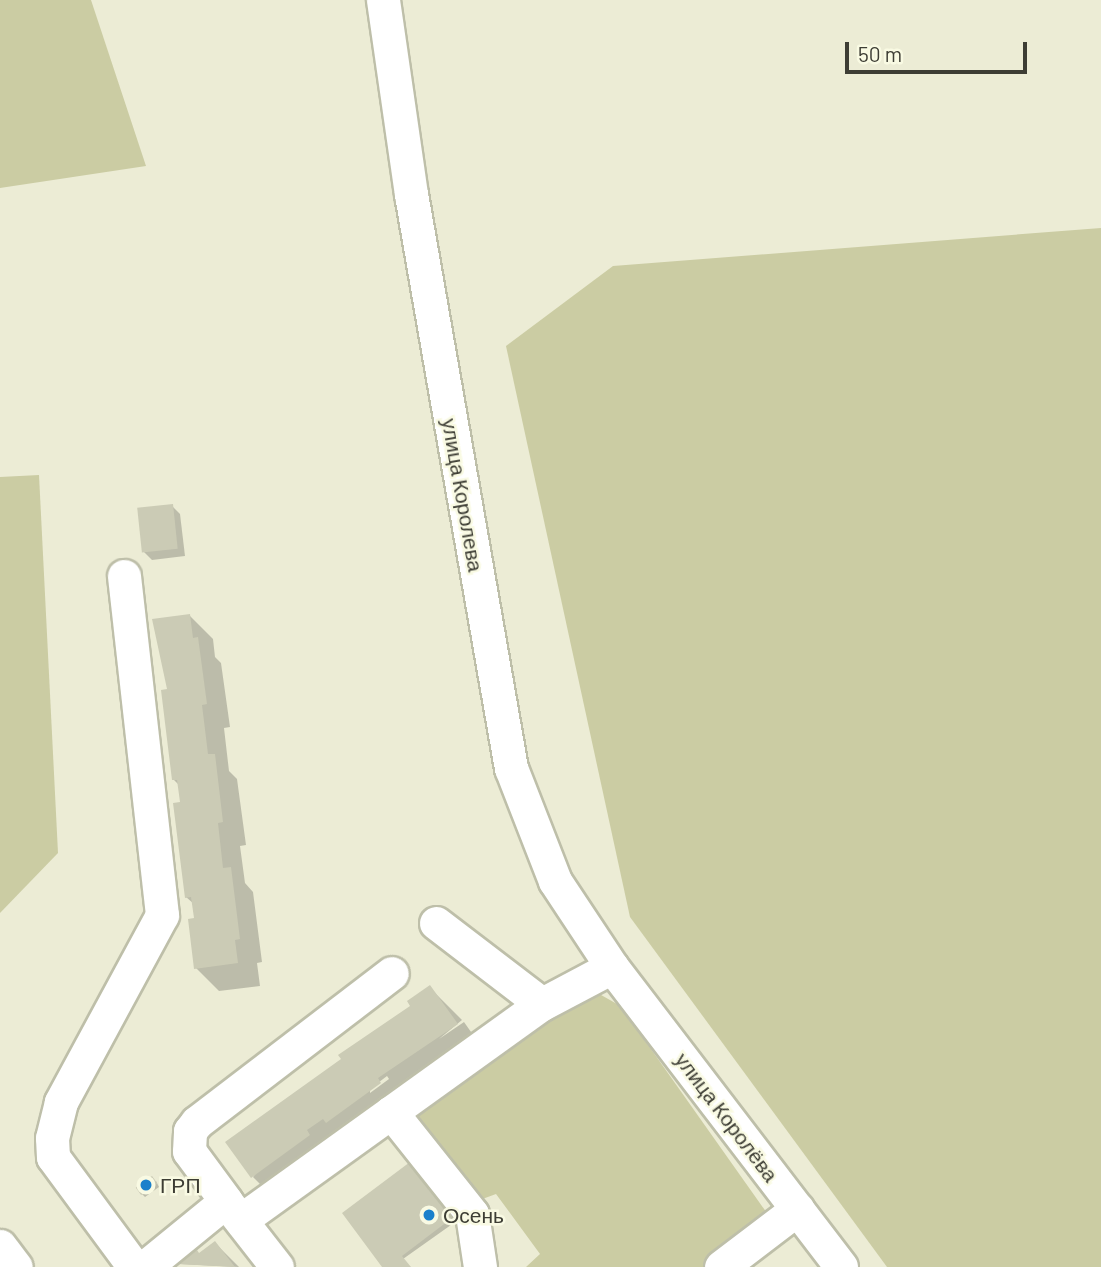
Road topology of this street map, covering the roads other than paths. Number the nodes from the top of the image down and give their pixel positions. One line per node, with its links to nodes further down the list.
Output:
1 (383, 0): 4 (street, улица Королева)
2 (124, 576): 12 (street)
3 (436, 923): 6 (street)
4 (612, 967): 6 (street); 8 (street, улица Королёва)
5 (392, 973): 9 (street)
6 (542, 1004): 7 (street)
7 (391, 1112): 9 (street); 15 (street)
8 (797, 1209): 16 (street); 17 (street, улица Королёва)
9 (234, 1211): 13 (street); 14 (street)
10 (0, 1246): 11 (street)
11 (16, 1267)
12 (134, 1267)
13 (145, 1267)
14 (277, 1267)
15 (480, 1267)
16 (721, 1267)
17 (841, 1267)

